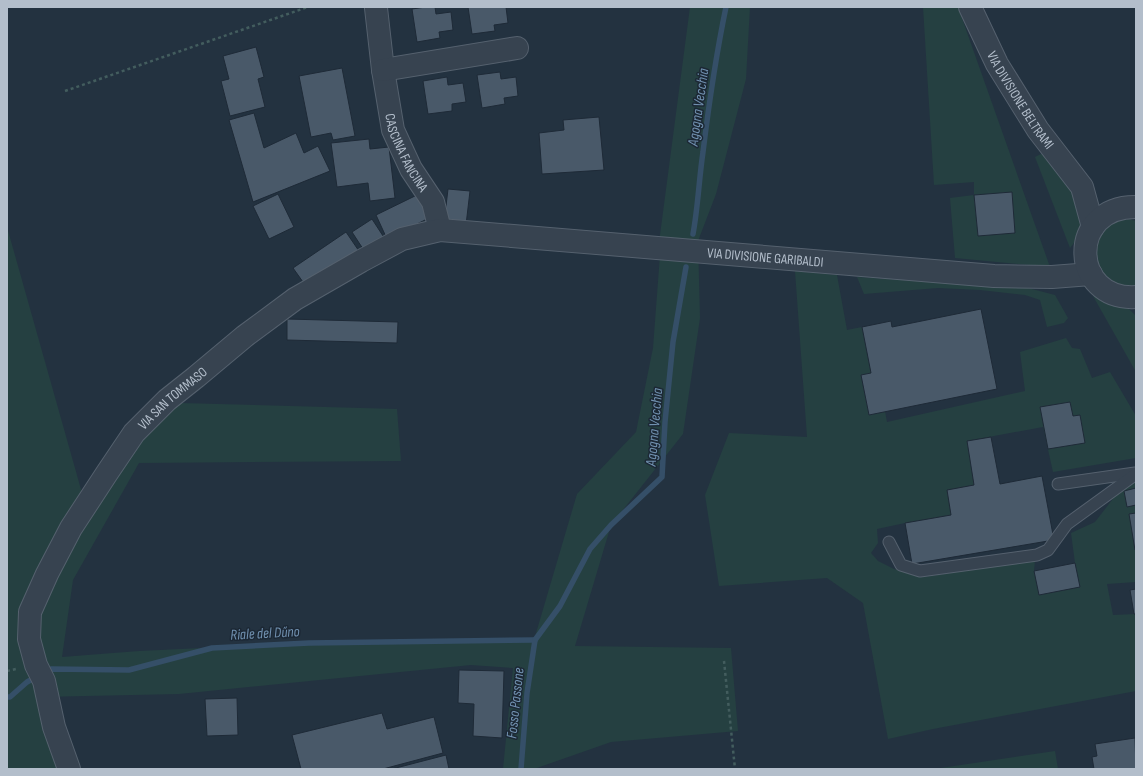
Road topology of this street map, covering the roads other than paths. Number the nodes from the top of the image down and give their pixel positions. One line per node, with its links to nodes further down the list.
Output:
1 (970, 7): 5 (street, VIA DIVISIONE BELTRAMI)
2 (376, 8): 4 (street, CASCINA FANCINA)
3 (517, 48): 4 (street)
4 (383, 70): 8 (street, CASCINA FANCINA)
5 (1082, 187): 6 (street, VIA DIVISIONE BELTRAMI); 7 (street, VIA DIVISIONE BELTRAMI)
6 (1129, 208): 7 (street)
7 (1093, 227): 9 (street)
8 (440, 230): 9 (street, VIA DIVISIONE GARIBALDI); 14 (street, VIA SAN TOMMASO)
9 (1091, 274): 10 (street)
10 (1132, 300)
11 (1136, 474): 12 (lane); 13 (lane)
12 (1058, 484)
13 (889, 542)
14 (68, 769)

